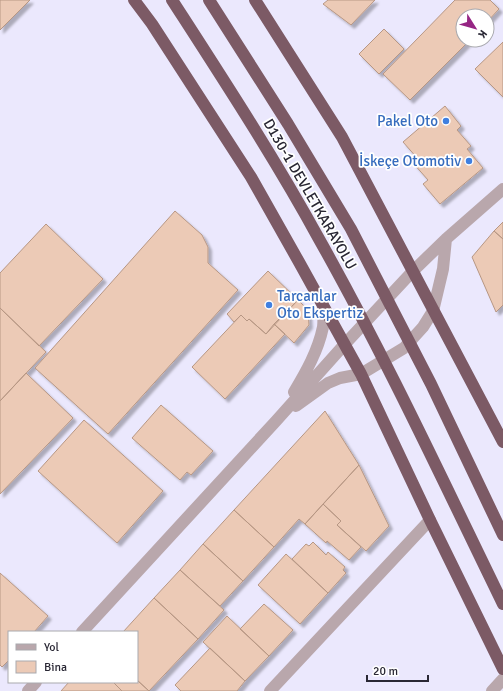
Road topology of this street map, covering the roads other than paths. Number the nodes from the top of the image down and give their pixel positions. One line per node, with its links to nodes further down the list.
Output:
1 (134, 0): 8 (highway)
2 (172, 0): 16 (highway, D130-1 DEVLETKARAYOLU, bridge)
3 (209, 0): 15 (highway, D130-1 DEVLETKARAYOLU, bridge)
4 (255, 0): 7 (highway)
5 (503, 189): 6 (street)
6 (446, 238): 7 (street); 9 (street)
7 (412, 272): 9 (highway); 10 (street)
8 (323, 305): 10 (highway); 12 (street)
9 (433, 311): 11 (street); 13 (highway)
10 (344, 344): 11 (highway); 12 (street)
11 (361, 374): 12 (street); 14 (highway)
12 (276, 421): 17 (street)
13 (503, 440)
14 (430, 520): 18 (highway); 22 (street)
15 (503, 535)
16 (503, 604)
17 (83, 631)
18 (503, 669)
19 (503, 679): 23 (street)
20 (35, 683): 21 (street)
21 (28, 691)
22 (270, 691)
23 (492, 691)

